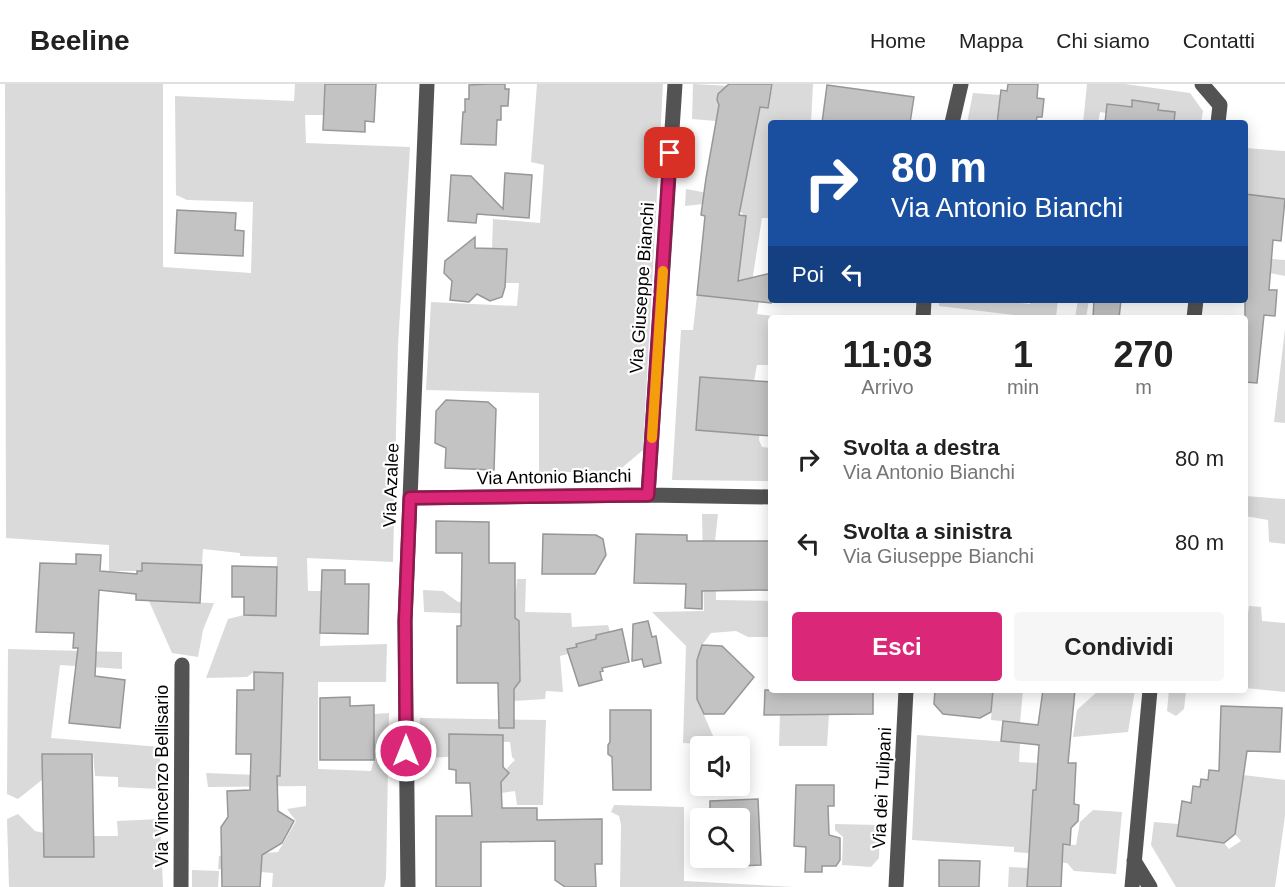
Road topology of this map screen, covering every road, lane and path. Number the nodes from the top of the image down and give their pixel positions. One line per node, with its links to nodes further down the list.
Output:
1 (427, 84): 9 (street, Via Azalee)
2 (675, 84): 7 (street, Via Giuseppe Bianchi)
3 (961, 84): 5 (street)
4 (1202, 84): 6 (street)
5 (953, 120)
6 (1218, 120)
7 (648, 495): 8 (street, Via Antonio Bianchi); 9 (street, Via Antonio Bianchi)
8 (768, 497)
9 (410, 498): 15 (street, Via Azalee)
10 (182, 665): 14 (street, Via Vincenzo Bellisario)
11 (906, 693): 16 (street, Via dei Tulipani)
12 (1150, 693): 13 (street)
13 (1134, 861): 17 (street); 18 (street)
14 (181, 887)
15 (408, 887)
16 (896, 887)
17 (1132, 887)
18 (1150, 887)

